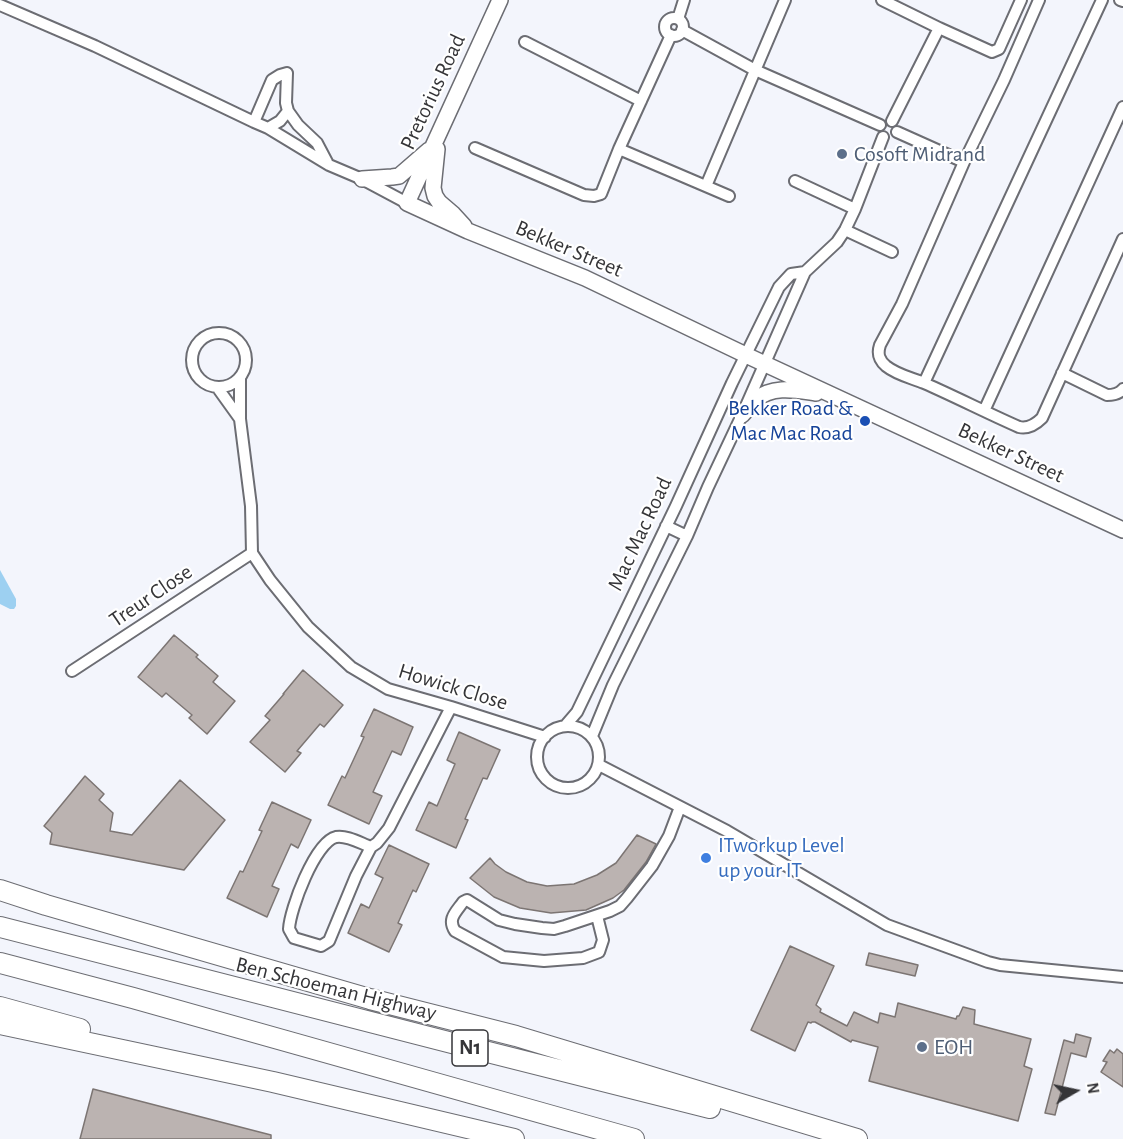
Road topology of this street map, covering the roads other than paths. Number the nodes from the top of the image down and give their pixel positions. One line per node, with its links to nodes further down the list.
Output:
1 (500, 0): 23 (street, Pretorius Road)
2 (684, 0): 9 (street)
3 (785, 0): 14 (street)
4 (882, 0): 10 (street)
5 (1021, 0): 10 (street)
6 (1040, 0): 26 (street)
7 (1102, 0): 43 (street)
8 (0, 5): 18 (street, Bekker Street)
9 (678, 19): 11 (street); 12 (street)
10 (939, 28): 20 (street)
11 (682, 30): 12 (street); 14 (street)
12 (671, 35): 15 (street)
13 (525, 42): 15 (street)
14 (755, 70): 19 (street); 30 (street)
15 (641, 101): 25 (street)
16 (1123, 107): 47 (street)
17 (288, 111): 18 (street); 21 (street); 27 (street)
18 (254, 122): 21 (street, Bekker Street)
19 (880, 125): 20 (street); 22 (street)
20 (894, 126): 22 (street); 26 (street)
21 (268, 128): 27 (street, Bekker Street)
22 (884, 138): 33 (street)
23 (435, 141): 28 (street); 32 (street, Pretorius Road); 35 (street)
24 (475, 148): 25 (street)
25 (619, 149): 30 (street)
26 (964, 162): 43 (street)
27 (329, 165): 28 (street, Bekker Street)
28 (362, 179): 32 (street, Bekker Street)
29 (795, 181): 33 (street)
30 (706, 186): 31 (street)
31 (729, 196)
32 (407, 203): 35 (street, Bekker Street)
33 (855, 209): 34 (street)
34 (845, 230): 37 (street); 38 (street)
35 (468, 231): 39 (street, Bekker Street)
36 (1123, 239): 41 (street)
37 (892, 252)
38 (806, 272): 39 (street, Mac Mac Road); 40 (street, Mac Mac Road)
39 (746, 355): 40 (street, Bekker Street); 50 (street, Mac Mac Road)
40 (766, 363): 46 (street, Bekker Street); 48 (street, Mac Mac Road)
41 (1062, 373): 45 (street); 47 (street)
42 (240, 378): 44 (street); 44 (street); 49 (street)
43 (924, 383): 47 (street)
44 (217, 387): 49 (street)
45 (1123, 389)
46 (834, 396): 48 (street); 51 (street, Bekker Street)
47 (984, 411)
48 (742, 415): 52 (street, Mac Mac Road)
49 (240, 419): 53 (street)
50 (666, 526): 52 (street); 56 (street, Mac Mac Road)
51 (1123, 530)
52 (687, 536): 57 (street, Mac Mac Road)
53 (252, 553): 54 (street, Treur Close); 55 (street, Howick Close)
54 (72, 671)
55 (451, 707): 58 (street, Howick Close); 61 (street)
56 (564, 726): 57 (street); 58 (street)
57 (592, 736): 59 (street)
58 (545, 737): 59 (street)
59 (599, 765): 60 (street)
60 (680, 807): 64 (street); 67 (street)
61 (371, 847): 61 (street)
62 (0, 890): 68 (highway)
63 (0, 902): 68 (highway)
64 (597, 916): 64 (street)
65 (0, 927): 74 (highway, Ben Schoeman Highway / N1)
66 (0, 963): 73 (highway, N1)
67 (1123, 977)
68 (370, 999): 75 (highway)
69 (0, 1007): 71 (highway)
70 (0, 1024): 71 (highway)
71 (273, 1082): 72 (highway)
72 (514, 1139)
73 (634, 1139)
74 (836, 1139)
75 (857, 1139)

